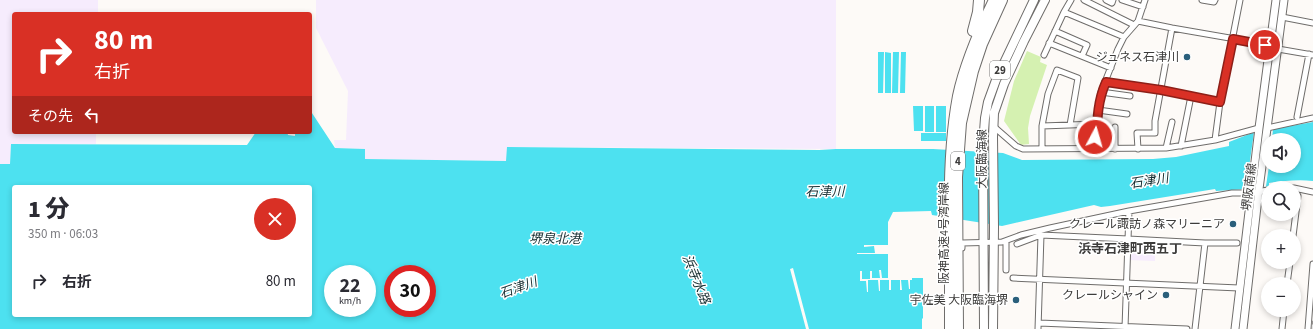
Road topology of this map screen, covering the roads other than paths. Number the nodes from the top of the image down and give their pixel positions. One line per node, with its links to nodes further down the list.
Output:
1 (979, 0): 54 (highway)
2 (994, 0): 54 (highway, 阪神高速4号湾岸線 / 4)
3 (1002, 0): 84 (highway, 阪神高速4号湾岸線 / 4)
4 (1034, 0): 68 (main road, 大阪臨海線 / 29)
5 (1045, 0): 47 (main road, 大阪臨海線 / 29)
6 (1071, 0): 18 (street)
7 (1084, 0): 22 (street)
8 (1106, 0): 9 (street)
9 (1113, 0)
10 (1122, 0): 17 (street)
11 (1146, 0): 17 (street)
12 (1202, 0): 13 (street)
13 (1215, 0)
14 (1240, 0): 26 (street)
15 (1276, 0): 28 (main road, 堺阪南線)
16 (1284, 0): 19 (main road, 堺阪南線)
17 (1143, 7): 20 (street)
18 (1064, 12): 24 (street); 25 (street)
19 (1282, 17): 21 (street); 29 (main road, 堺阪南線)
20 (1138, 21): 22 (street); 23 (street)
21 (1313, 23)
22 (1134, 25): 25 (street)
23 (1172, 28): 26 (street); 35 (street)
24 (1055, 31): 27 (street); 32 (street)
25 (1124, 37): 33 (street)
26 (1233, 39): 28 (street); 39 (street)
27 (1049, 43): 30 (street); 32 (street)
28 (1270, 46): 51 (main road, 堺阪南線)
29 (1278, 49): 31 (street); 50 (main road, 堺阪南線)
30 (1044, 54)
31 (1311, 54): 42 (street)
32 (1082, 56): 33 (street)
33 (1111, 68): 34 (street)
34 (1106, 82): 35 (street); 36 (street)
35 (1161, 90): 38 (street); 59 (street)
36 (1101, 92): 37 (street); 40 (street)
37 (1130, 96)
38 (1191, 96): 39 (street); 55 (street)
39 (1220, 102): 53 (street)
40 (1098, 110): 41 (street); 45 (street)
41 (1127, 114)
42 (1297, 117)
43 (1313, 118): 50 (street)
44 (1172, 122): 56 (street)
45 (1097, 124): 46 (street); 52 (street)
46 (1070, 125): 48 (street); 48 (street)
47 (993, 126): 57 (street); 69 (main road, 大阪臨海線 / 29)
48 (1042, 126): 57 (street)
49 (1114, 127): 58 (street)
50 (1267, 129): 61 (main road, 堺阪南線)
51 (1258, 130): 53 (street); 61 (main road, 堺阪南線)
52 (1095, 140)
53 (1215, 140): 55 (street)
54 (951, 146): 83 (highway, 阪神高速4号湾岸線 / 4)
55 (1181, 146): 56 (street)
56 (1166, 148): 59 (street)
57 (1042, 149): 58 (street)
58 (1115, 149): 59 (street)
59 (1138, 149)
60 (1301, 189): 63 (street)
61 (1255, 191): 62 (street); 64 (street); 79 (main road, 堺阪南線); 91 (main road, 堺阪南線)
62 (1261, 191)
63 (1313, 192)
64 (1129, 211): 66 (street); 67 (street)
65 (1041, 235): 66 (street); 72 (street); 76 (street)
66 (1128, 239): 70 (street); 77 (street)
67 (1006, 241): 69 (street); 74 (street)
68 (984, 242): 69 (street); 85 (street); 86 (main road, 大阪臨海線 / 29)
69 (994, 242): 87 (main road, 大阪臨海線 / 29)
70 (1205, 243): 71 (street); 78 (street)
71 (1237, 243)
72 (1017, 244)
73 (1313, 264): 93 (street)
74 (1006, 270)
75 (1013, 278): 76 (street)
76 (1040, 280): 77 (street); 81 (street)
77 (1127, 283): 78 (street); 82 (street)
78 (1199, 286): 79 (street); 89 (street)
79 (1239, 288): 90 (main road, 堺阪南線)
80 (1283, 317): 92 (street)
81 (1038, 326): 82 (street)
82 (1125, 328): 88 (street)
83 (950, 329)
84 (958, 329)
85 (962, 329)
86 (984, 329)
87 (993, 329)
88 (1187, 329)
89 (1195, 329)
90 (1235, 329)
91 (1243, 329)
92 (1282, 329)
93 (1308, 329)

